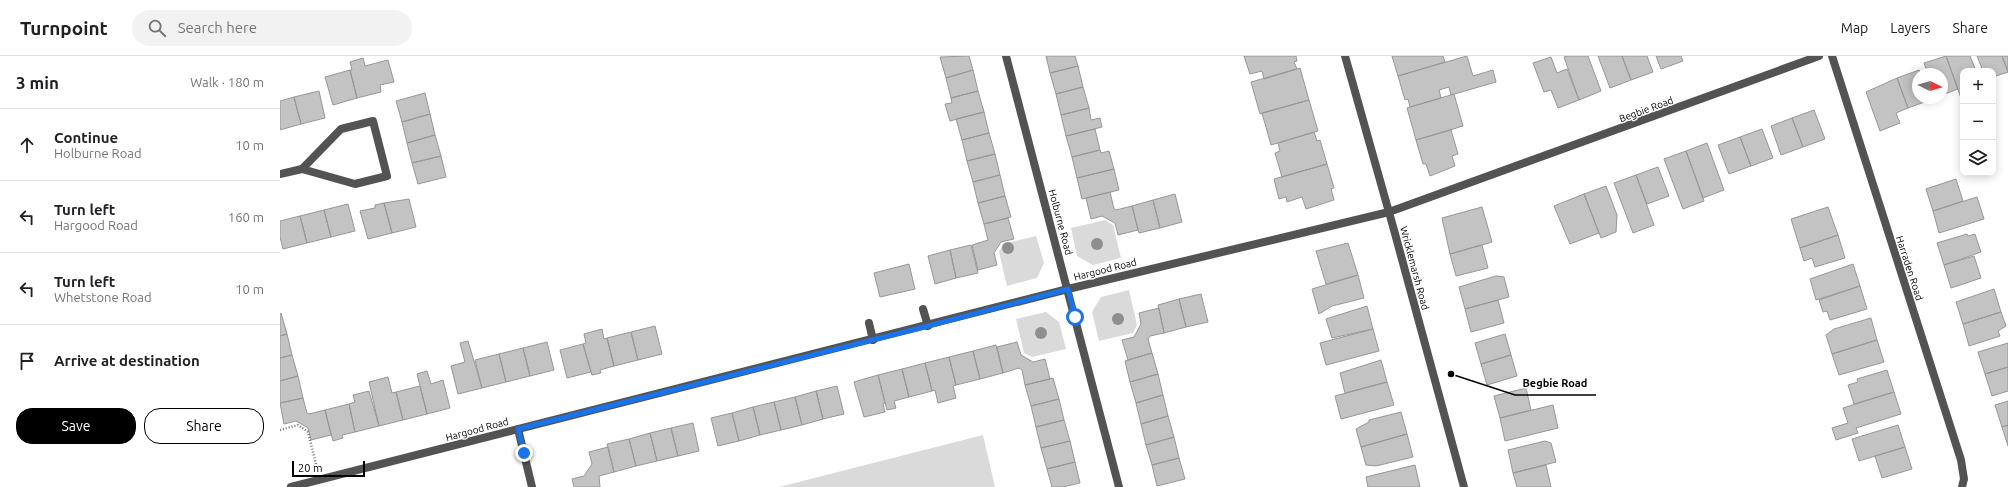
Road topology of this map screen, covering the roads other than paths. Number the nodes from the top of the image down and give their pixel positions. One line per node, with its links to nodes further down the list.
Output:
1 (1006, 56): 8 (street, Holburne Road)
2 (1345, 56): 7 (street, Wricklemarsh Road)
3 (1819, 56): 7 (street, Begbie Road)
4 (1832, 56): 18 (street, Harraden Road)
5 (302, 169): 5 (street); 6 (street)
6 (280, 174)
7 (1389, 212): 8 (street, Hargood Road); 17 (street, Wricklemarsh Road)
8 (1068, 289): 11 (street, Hargood Road); 16 (street, Holburne Road)
9 (922, 309): 11 (street)
10 (868, 323): 12 (street)
11 (928, 326): 12 (street, Hargood Road)
12 (873, 340): 13 (street, Hargood Road)
13 (518, 429): 14 (street, Hargood Road); 15 (street)
14 (291, 487)
15 (532, 487)
16 (1119, 487)
17 (1464, 487)
18 (1962, 487)

